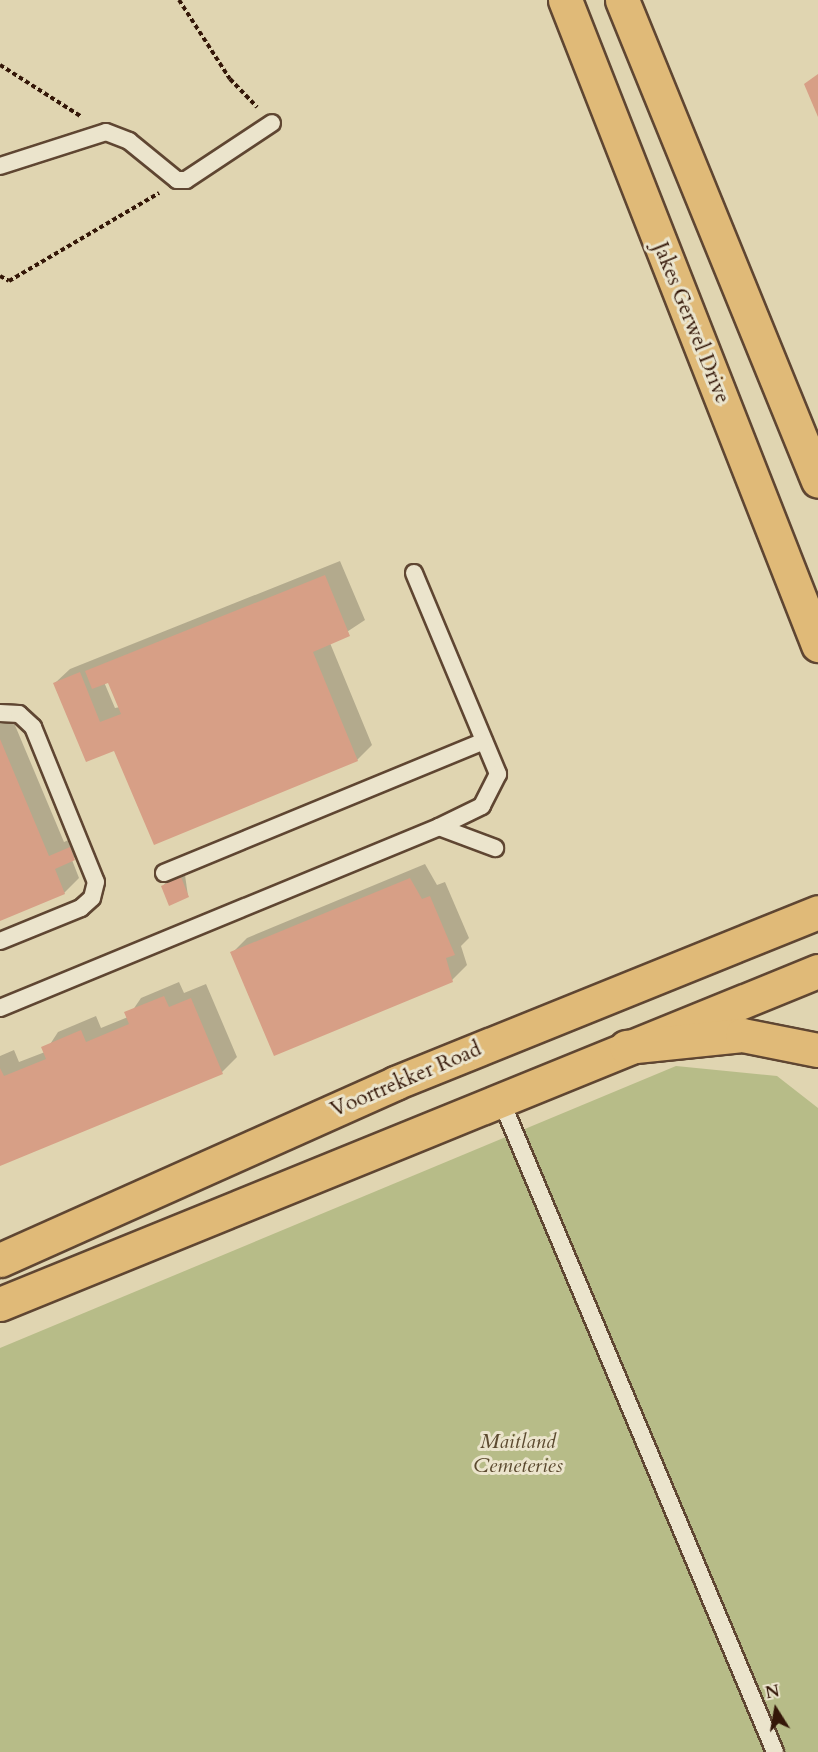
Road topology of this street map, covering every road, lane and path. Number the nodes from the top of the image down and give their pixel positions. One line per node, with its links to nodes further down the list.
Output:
1 (178, 0): 5 (path)
2 (565, 0): 12 (main road, Jakes Gerwel Drive)
3 (622, 0): 10 (main road)
4 (0, 65): 6 (path)
5 (272, 123): 8 (lane)
6 (106, 132): 7 (lane); 8 (lane)
7 (0, 166)
8 (177, 180): 9 (path)
9 (0, 276)
10 (818, 481)
11 (414, 573): 14 (lane)
12 (818, 645)
13 (0, 713): 19 (lane)
14 (484, 741): 15 (lane); 17 (lane)
15 (439, 827): 16 (lane); 21 (lane)
16 (495, 848)
17 (164, 873)
18 (818, 912): 25 (main road, Voortrekker Road)
19 (0, 941)
20 (818, 971): 22 (main road)
21 (0, 1008)
22 (626, 1047): 23 (main road); 24 (main road)
23 (818, 1050)
24 (500, 1098): 26 (main road); 27 (lane)
25 (0, 1260)
26 (0, 1304)
27 (775, 1752)

